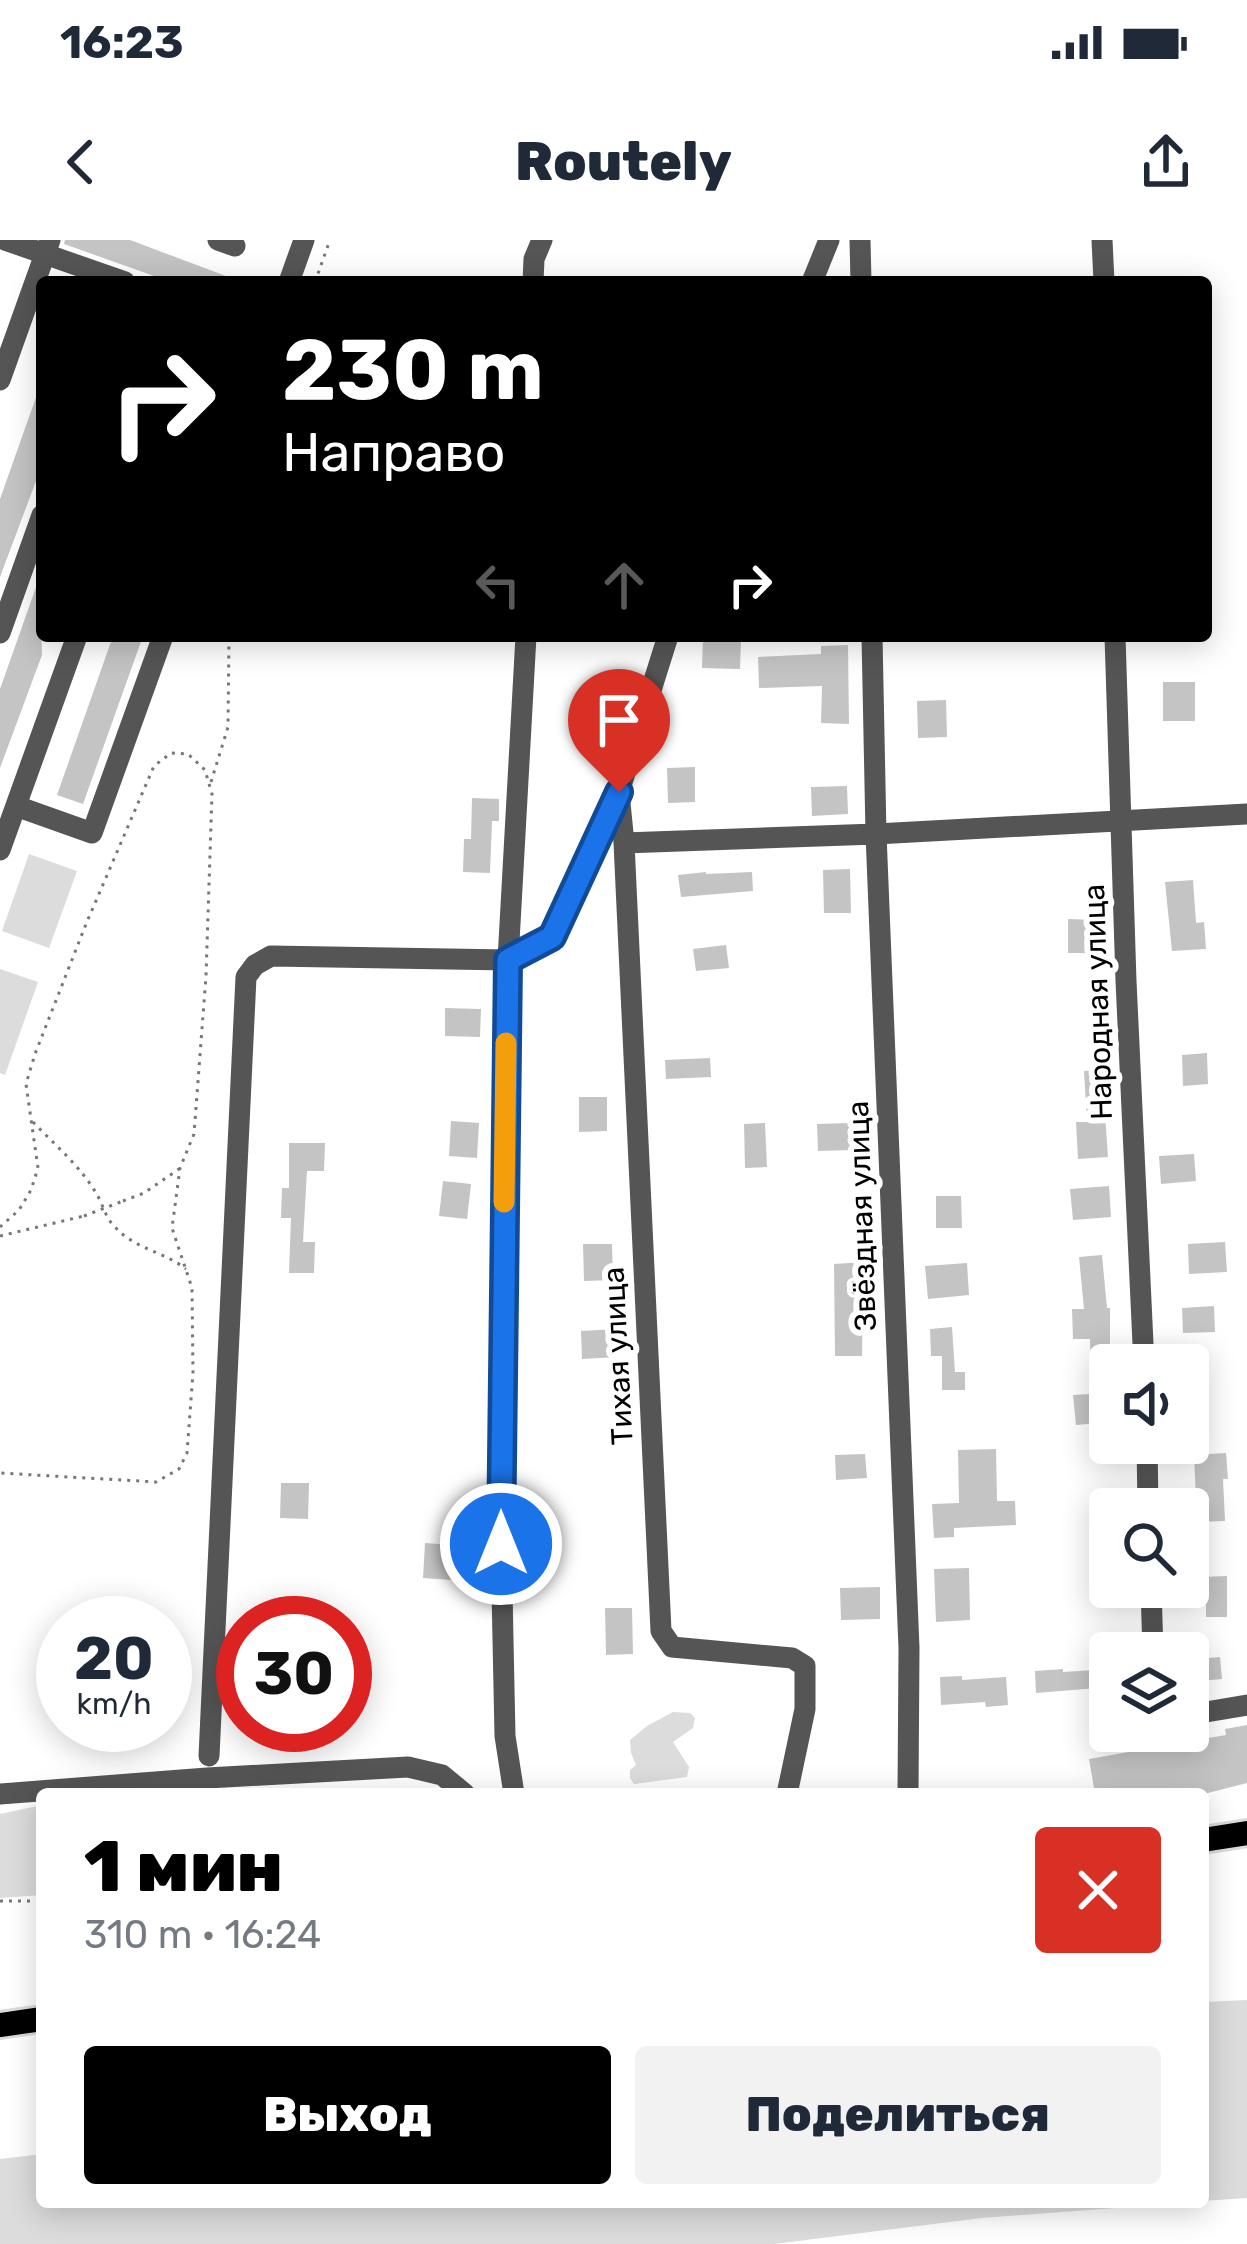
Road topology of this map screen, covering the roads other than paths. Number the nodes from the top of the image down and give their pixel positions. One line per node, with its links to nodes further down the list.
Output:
1 (5, 240): 7 (street)
2 (304, 240): 10 (street)
3 (542, 240): 11 (street)
4 (829, 240): 12 (street)
5 (860, 240): 13 (street)
6 (1102, 240): 14 (street)
7 (47, 247): 8 (street); 9 (street)
8 (37, 276)
9 (111, 276)
10 (291, 276)
11 (533, 276)
12 (814, 276)
13 (861, 276)
14 (1103, 276)
15 (36, 278): 16 (street)
16 (0, 380)
17 (36, 532): 18 (street)
18 (0, 633)
19 (74, 642): 27 (street)
20 (161, 642): 27 (street)
21 (526, 642): 32 (street)
22 (666, 642): 25 (street)
23 (872, 642): 29 (street, Звёздная улица)
24 (1115, 642): 28 (street, Народная улица)
25 (619, 792): 30 (street, Тихая улица); 32 (street)
26 (1247, 814): 28 (street)
27 (8, 817): 31 (street)
28 (1120, 820): 29 (street); 33 (street, Народная улица)
29 (876, 834): 30 (street); 41 (street, Звёздная улица)
30 (625, 843): 40 (street, Тихая улица)
31 (0, 850)
32 (508, 960): 36 (street); 39 (street)
33 (1143, 1344)
34 (1247, 1705): 35 (street)
35 (1209, 1711)
36 (208, 1756)
37 (78, 1788): 38 (street)
38 (458, 1788)
39 (513, 1788)
40 (789, 1788)
41 (908, 1788)
42 (36, 1791): 43 (street)
43 (0, 1794)
44 (1247, 1833): 45 (main road)
45 (1209, 1839)
46 (36, 2020): 47 (main road)
47 (0, 2025)

